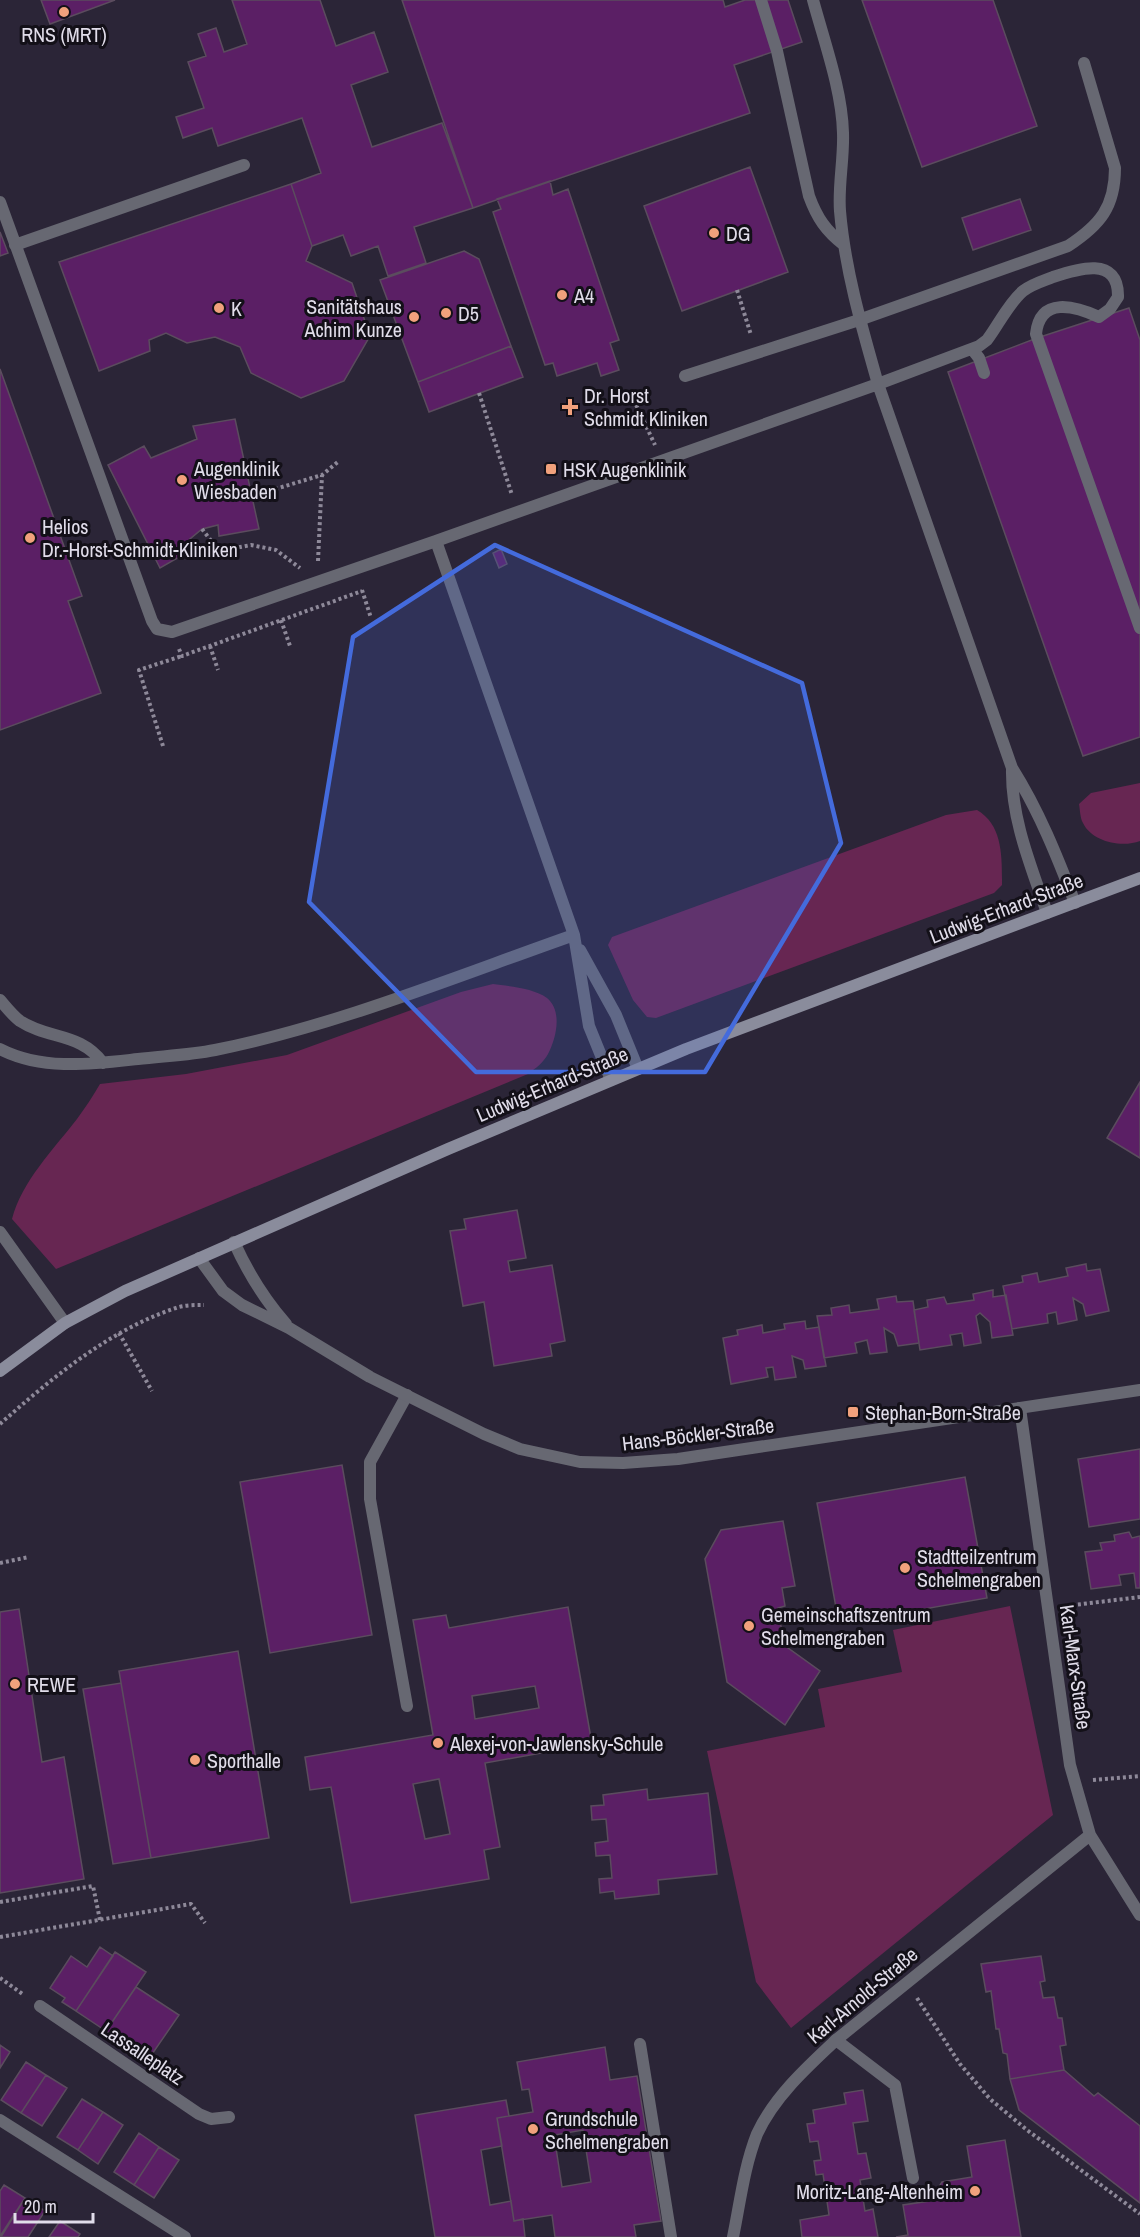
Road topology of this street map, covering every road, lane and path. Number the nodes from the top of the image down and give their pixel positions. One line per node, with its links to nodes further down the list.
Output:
1 (761, 0): 7 (street)
2 (813, 0): 7 (street)
3 (1084, 63): 9 (street)
4 (244, 165): 6 (street)
5 (0, 202): 6 (street)
6 (15, 245): 31 (street)
7 (844, 245): 9 (street)
8 (737, 290): 11 (path)
9 (859, 320): 11 (street); 14 (street)
10 (972, 349): 12 (street); 14 (street); 30 (street)
11 (756, 353): 13 (street)
12 (984, 373)
13 (685, 376)
14 (878, 384): 17 (street); 37 (street)
15 (479, 393): 21 (path)
16 (631, 394): 17 (path)
17 (662, 460): 21 (street)
18 (339, 461): 19 (path)
19 (322, 475): 20 (path); 24 (path)
20 (252, 496)
21 (517, 512): 23 (street)
22 (202, 529): 26 (path)
23 (436, 541): 25 (street); 41 (street)
24 (319, 553)
25 (355, 569): 26 (street); 27 (path)
26 (318, 581): 31 (street)
27 (362, 591): 28 (path); 29 (path)
28 (371, 618)
29 (281, 620): 32 (path); 33 (path)
30 (1140, 628)
31 (172, 632): 34 (path)
32 (210, 646): 34 (path); 35 (path)
33 (290, 646)
34 (182, 656): 36 (path)
35 (218, 670)
36 (163, 746)
37 (1012, 768): 39 (street); 40 (street)
38 (1140, 878): 39 (main road, Ludwig-Erhard-Straße)
39 (1075, 903): 40 (main road, Ludwig-Erhard-Straße)
40 (1047, 913): 45 (main road, Ludwig-Erhard-Straße)
41 (575, 939): 44 (street); 45 (street); 46 (street)
42 (0, 1000): 44 (street)
43 (0, 1049): 44 (street)
44 (103, 1063)
45 (638, 1069): 46 (main road, Ludwig-Erhard-Straße)
46 (611, 1080): 48 (main road, Ludwig-Erhard-Straße)
47 (0, 1232): 51 (street)
48 (234, 1242): 49 (main road, Ludwig-Erhard-Straße); 52 (street, Hans-Böckler-Straße)
49 (200, 1258): 51 (main road, Ludwig-Erhard-Straße); 52 (street, Hans-Böckler-Straße)
50 (204, 1305): 53 (path)
51 (65, 1323): 54 (main road, Ludwig-Erhard-Straße)
52 (289, 1328): 57 (street, Hans-Böckler-Straße)
53 (119, 1333): 56 (path); 59 (path)
54 (0, 1371)
55 (1140, 1390): 58 (street, Hans-Böckler-Straße)
56 (152, 1391)
57 (407, 1395): 58 (street, Hans-Böckler-Straße); 64 (street)
58 (1020, 1408): 63 (street, Karl-Marx-Straße)
59 (0, 1424)
60 (29, 1557): 61 (path)
61 (0, 1563)
62 (1140, 1597): 63 (path)
63 (1048, 1608): 66 (street, Karl-Marx-Straße)
64 (407, 1706)
65 (1140, 1776): 66 (path)
66 (1075, 1782): 67 (street, Karl-Marx-Straße)
67 (1090, 1835): 69 (street, Karl-Marx-Straße); 74 (street, Karl-Arnold-Straße)
68 (0, 1902): 70 (path)
69 (1140, 1915)
70 (100, 1920): 71 (path); 72 (path)
71 (205, 1923)
72 (0, 1937)
73 (0, 1978): 75 (path)
74 (907, 1983): 76 (street, Karl-Arnold-Straße); 81 (path)
75 (40, 2006): 78 (street, Lassalleplatz)
76 (836, 2040): 80 (street); 84 (street, Karl-Arnold-Straße)
77 (640, 2044): 83 (street)
78 (229, 2117)
79 (0, 2120): 82 (street)
80 (913, 2178)
81 (1140, 2214)
82 (185, 2237)
83 (671, 2237)
84 (733, 2237)

